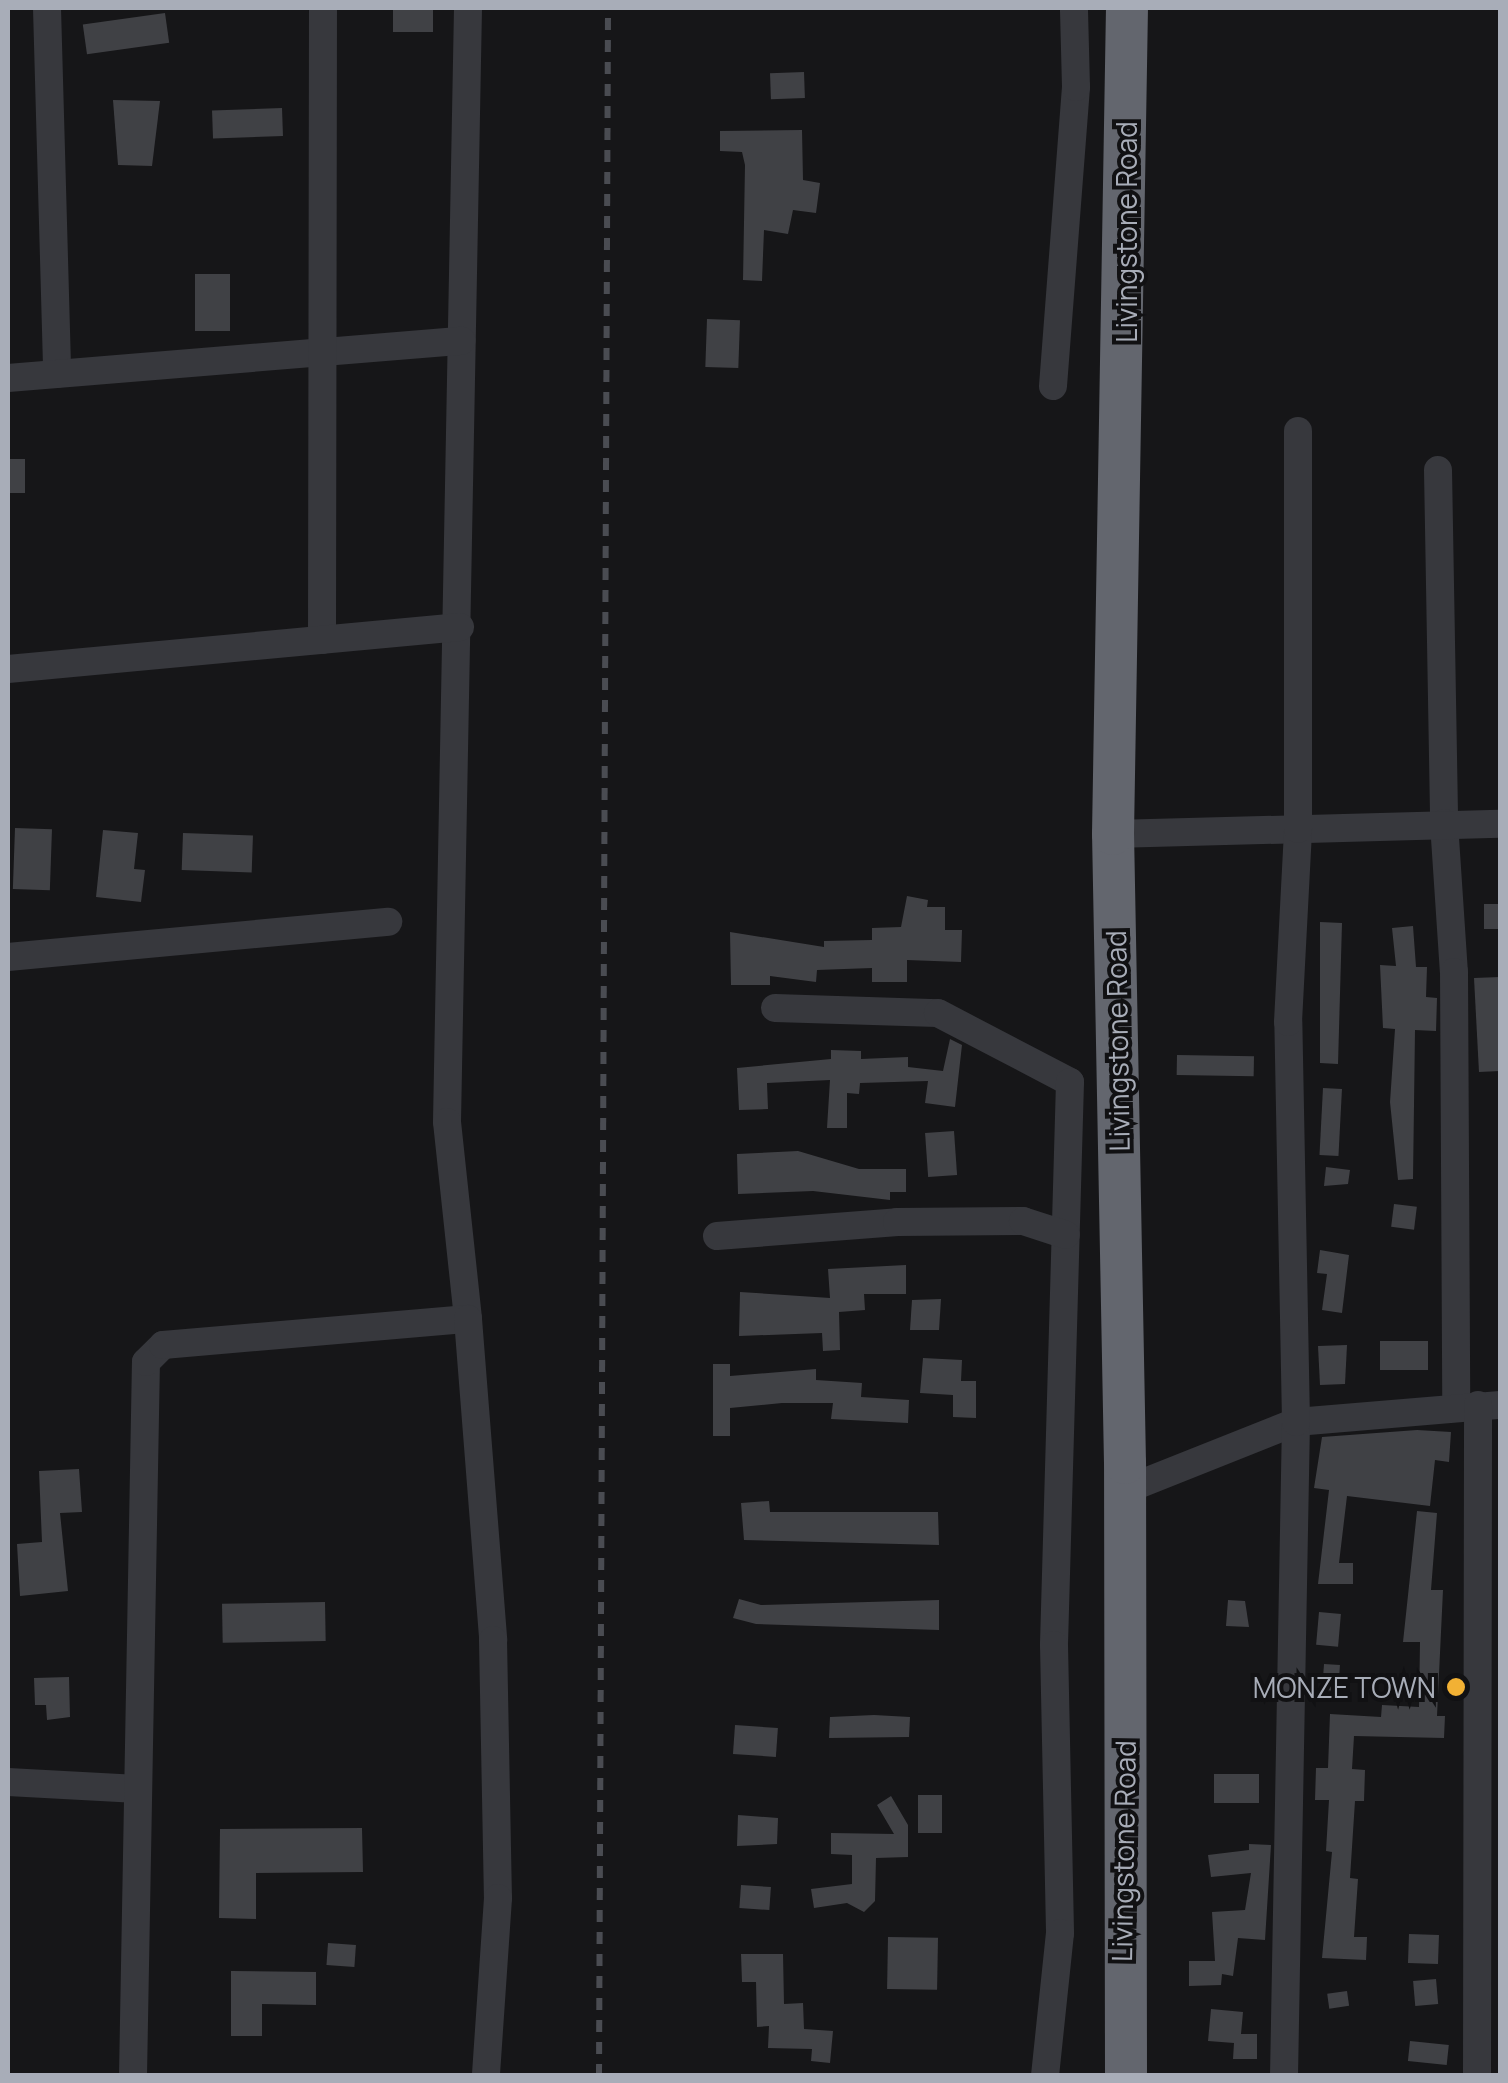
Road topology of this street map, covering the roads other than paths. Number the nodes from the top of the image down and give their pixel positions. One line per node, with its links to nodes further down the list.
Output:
1 (47, 8): 8 (street)
2 (323, 8): 7 (street)
3 (468, 8): 6 (street)
4 (1074, 8): 10 (street)
5 (1127, 8): 19 (highway, Livingstone Road)
6 (460, 341): 7 (street); 13 (street)
7 (323, 349): 8 (street); 14 (street)
8 (57, 374): 9 (street)
9 (8, 378)
10 (1052, 386)
11 (1298, 432): 18 (street)
12 (1438, 470): 16 (street)
13 (460, 627): 14 (street); 25 (street)
14 (322, 640): 15 (street)
15 (8, 670)
16 (1444, 824): 17 (street); 18 (street); 26 (street)
17 (1500, 824)
18 (1298, 829): 19 (street); 27 (street)
19 (1113, 834): 28 (highway, Livingstone Road)
20 (388, 922): 21 (street)
21 (8, 957)
22 (775, 1008): 23 (street)
23 (1066, 1235): 24 (street); 33 (street)
24 (717, 1236)
25 (468, 1319): 30 (street); 32 (street)
26 (1478, 1404): 27 (street); 36 (street)
27 (1296, 1422): 28 (street); 35 (street)
28 (1125, 1490): 34 (highway, Livingstone Road)
29 (8, 1782): 30 (street)
30 (138, 1789): 31 (street)
31 (132, 2076)
32 (486, 2076)
33 (1046, 2076)
34 (1126, 2076)
35 (1284, 2076)
36 (1477, 2076)

